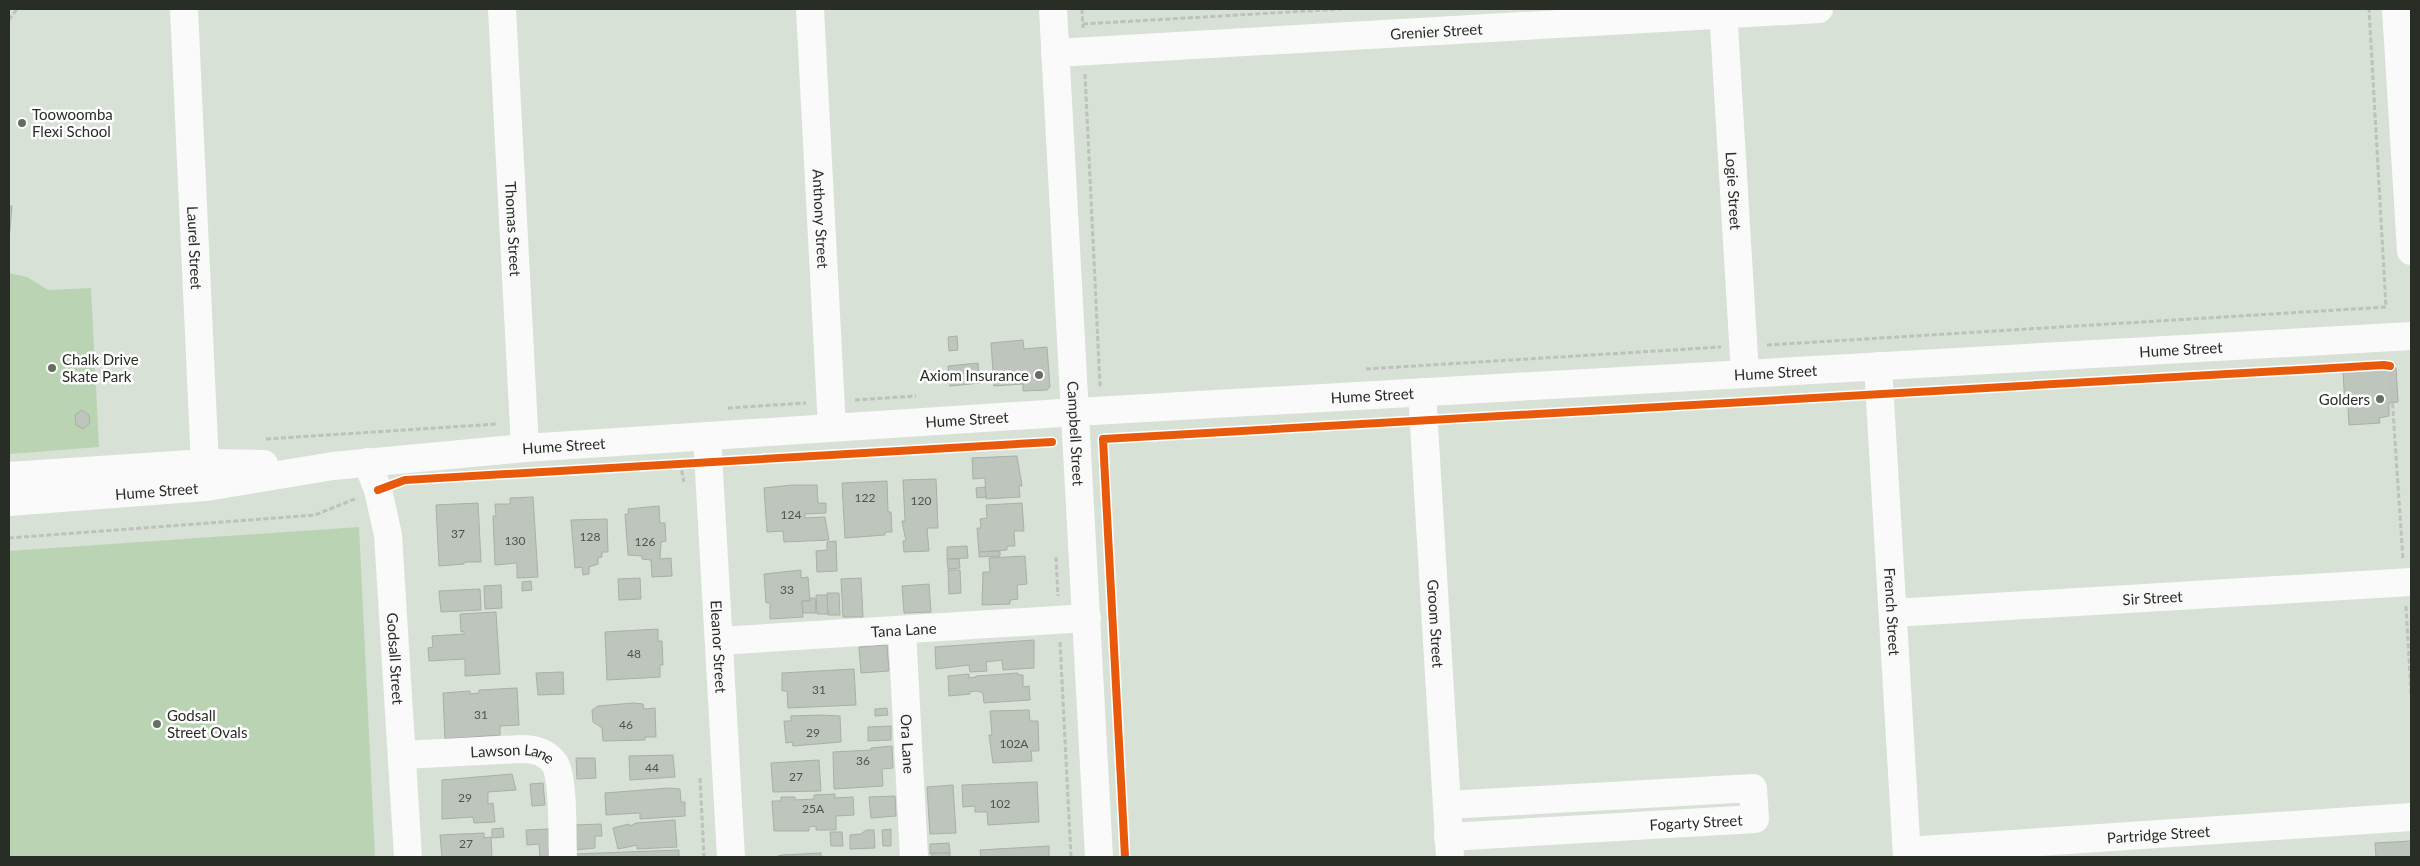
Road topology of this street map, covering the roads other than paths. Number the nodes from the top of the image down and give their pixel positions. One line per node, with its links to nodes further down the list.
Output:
1 (184, 9): 19 (street, Laurel Street)
2 (502, 9): 16 (street, Thomas Street)
3 (810, 9): 15 (street, Anthony Street)
4 (1052, 9): 8 (street, Campbell Street)
5 (1819, 9): 7 (street, Grenier Street)
6 (2396, 9): 9 (street)
7 (1723, 11): 8 (street, Grenier Street); 12 (street, Logie Street)
8 (1055, 54): 14 (street, Campbell Street)
9 (2411, 251)
10 (2411, 336): 11 (street, Hume Street)
11 (1878, 366): 12 (street, Hume Street); 23 (street, French Street)
12 (1745, 374): 13 (street, Hume Street)
13 (1422, 392): 14 (street, Hume Street); 28 (street, Groom Street)
14 (1076, 412): 15 (street, Hume Street); 24 (street, Campbell Street)
15 (832, 428): 17 (street, Hume Street)
16 (525, 448): 17 (street, Hume Street); 18 (street, Hume Street)
17 (708, 449): 26 (street, Eleanor Street)
18 (367, 462): 19 (street, Hume Street); 27 (street, Godsall Street)
19 (206, 475): 20 (street, Hume Street); 21 (street, Hume Street)
20 (9, 476)
21 (9, 502)
22 (2411, 582): 23 (street, Sir Street)
23 (1894, 613): 31 (street, French Street)
24 (1087, 618): 25 (street, Tana Lane); 36 (street, Campbell Street)
25 (902, 630): 26 (street, Tana Lane); 35 (street, Ora Lane)
26 (719, 641): 34 (street, Eleanor Street)
27 (403, 755): 32 (street, Godsall Street); 33 (street, Lawson Lane)
28 (1447, 805): 30 (street, Groom Street); 30 (street, Fogarty Street)
29 (2411, 817): 31 (street, Partridge Street)
30 (1449, 847)
31 (1907, 854)
32 (408, 857)
33 (563, 857)
34 (731, 857)
35 (914, 857)
36 (1099, 857)

